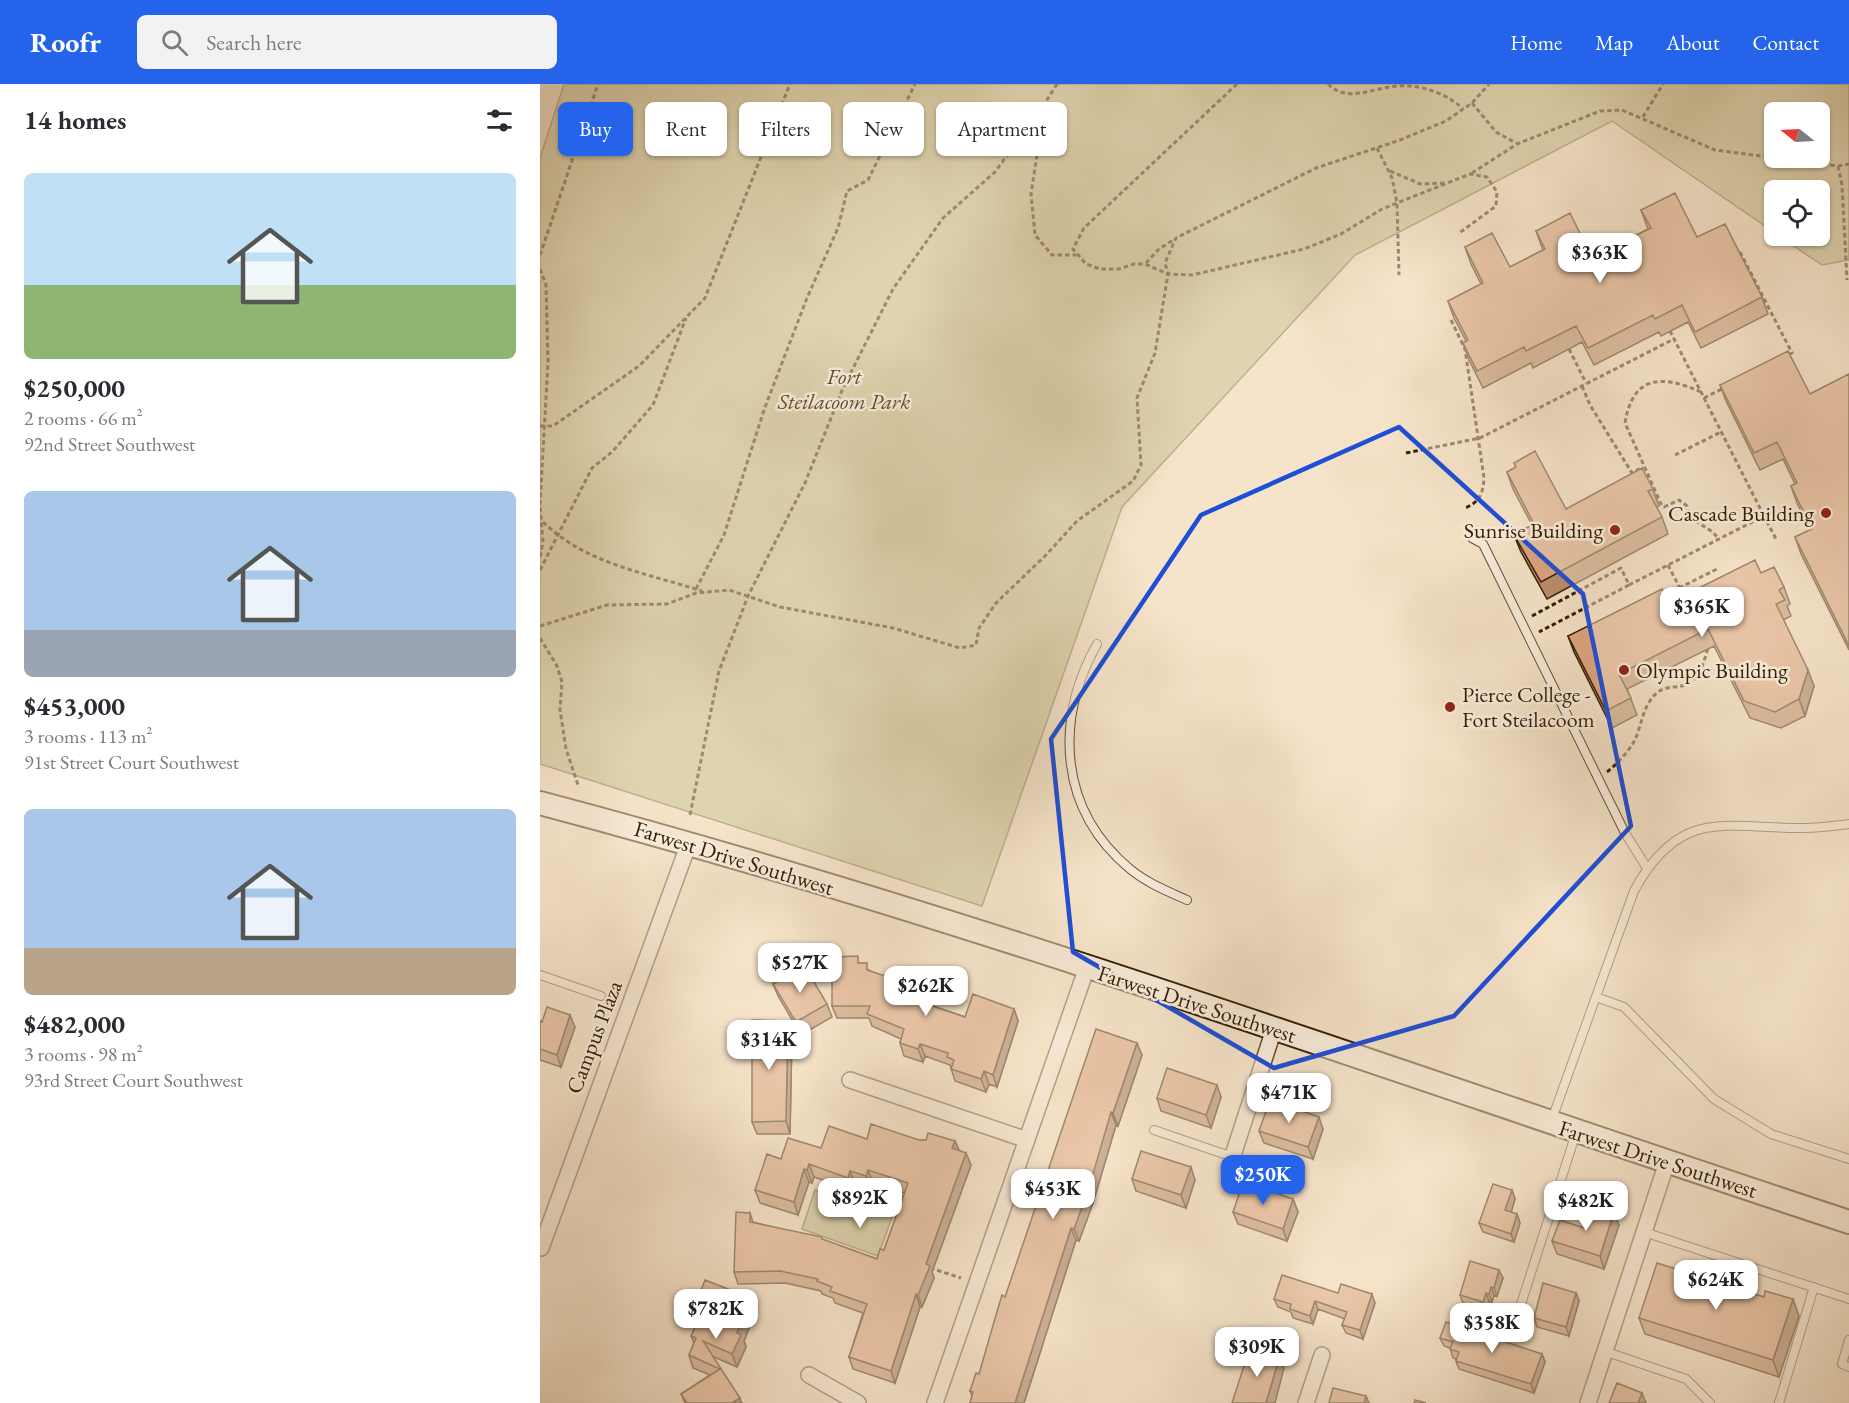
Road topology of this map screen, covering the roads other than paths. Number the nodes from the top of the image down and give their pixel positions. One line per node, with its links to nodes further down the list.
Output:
1 (1472, 538): 6 (lane)
2 (1097, 644): 7 (lane)
3 (540, 802): 5 (street, Farwest Drive Southwest)
4 (1849, 824): 6 (lane)
5 (689, 843): 8 (street, Farwest Drive Southwest); 24 (street, Campus Plaza)
6 (1647, 868): 11 (lane)
7 (1186, 900)
8 (1087, 967): 12 (street, Farwest Drive Southwest); 17 (street)
9 (540, 975): 10 (lane, Campus Plaza)
10 (601, 996)
11 (1596, 997): 14 (lane); 19 (lane)
12 (1274, 1029): 14 (street, Farwest Drive Southwest); 18 (street)
13 (850, 1080): 17 (street)
14 (1550, 1124): 16 (street, Farwest Drive Southwest)
15 (1154, 1130): 18 (lane)
16 (1576, 1132): 20 (street, Farwest Drive Southwest); 27 (lane)
17 (1027, 1140): 34 (street)
18 (1233, 1155): 21 (lane)
19 (1849, 1159)
20 (1667, 1162): 22 (street, Farwest Drive Southwest); 23 (street)
21 (1299, 1181)
22 (1849, 1221)
23 (1644, 1232): 25 (lane); 29 (street)
24 (542, 1248)
25 (1814, 1287): 26 (lane); 38 (lane)
26 (1849, 1299)
27 (1513, 1329)
28 (1849, 1340): 31 (lane)
29 (1604, 1351): 36 (street); 37 (lane)
30 (1322, 1355): 35 (street)
31 (1849, 1367)
32 (809, 1375): 33 (street)
33 (858, 1403)
34 (936, 1403)
35 (1306, 1403)
36 (1588, 1403)
37 (1710, 1403)
38 (1779, 1403)

